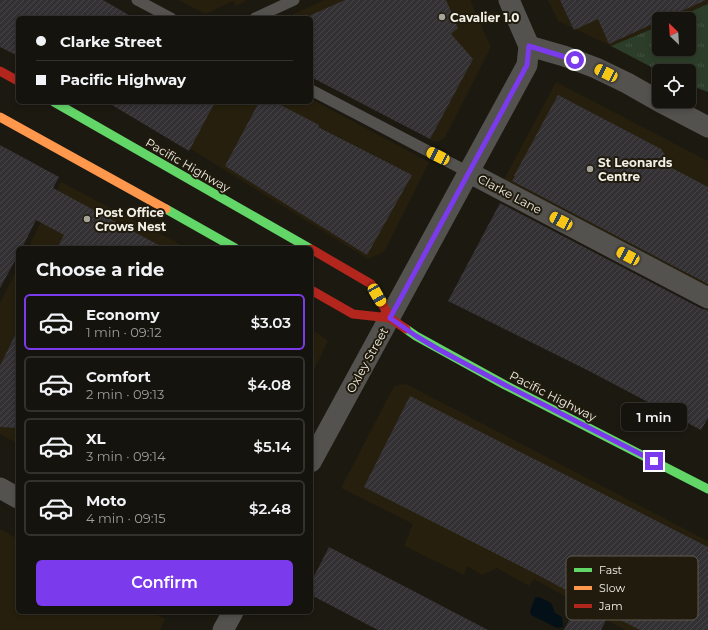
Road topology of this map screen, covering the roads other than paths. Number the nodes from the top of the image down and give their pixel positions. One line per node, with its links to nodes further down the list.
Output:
1 (137, 0): 4 (lane)
2 (294, 0): 5 (lane)
3 (509, 0): 6 (street)
4 (167, 16)
5 (259, 16)
6 (529, 46): 12 (street); 13 (street, Oxley Street)
7 (0, 71): 8 (main road)
8 (16, 80)
9 (313, 91): 13 (lane, Clarke Lane)
10 (58, 104): 15 (main road, Pacific Highway)
11 (0, 117): 14 (main road)
12 (708, 126)
13 (468, 172): 18 (street, Clarke Lane); 19 (street, Oxley Street)
14 (231, 246)
15 (306, 246)
16 (313, 250): 19 (main road, Pacific Highway)
17 (313, 291): 19 (main road, Pacific Highway)
18 (708, 298)
19 (390, 318): 20 (street, Oxley Street); 22 (main road, Pacific Highway)
20 (313, 458)
21 (0, 488): 23 (street)
22 (708, 489)
23 (16, 497)

